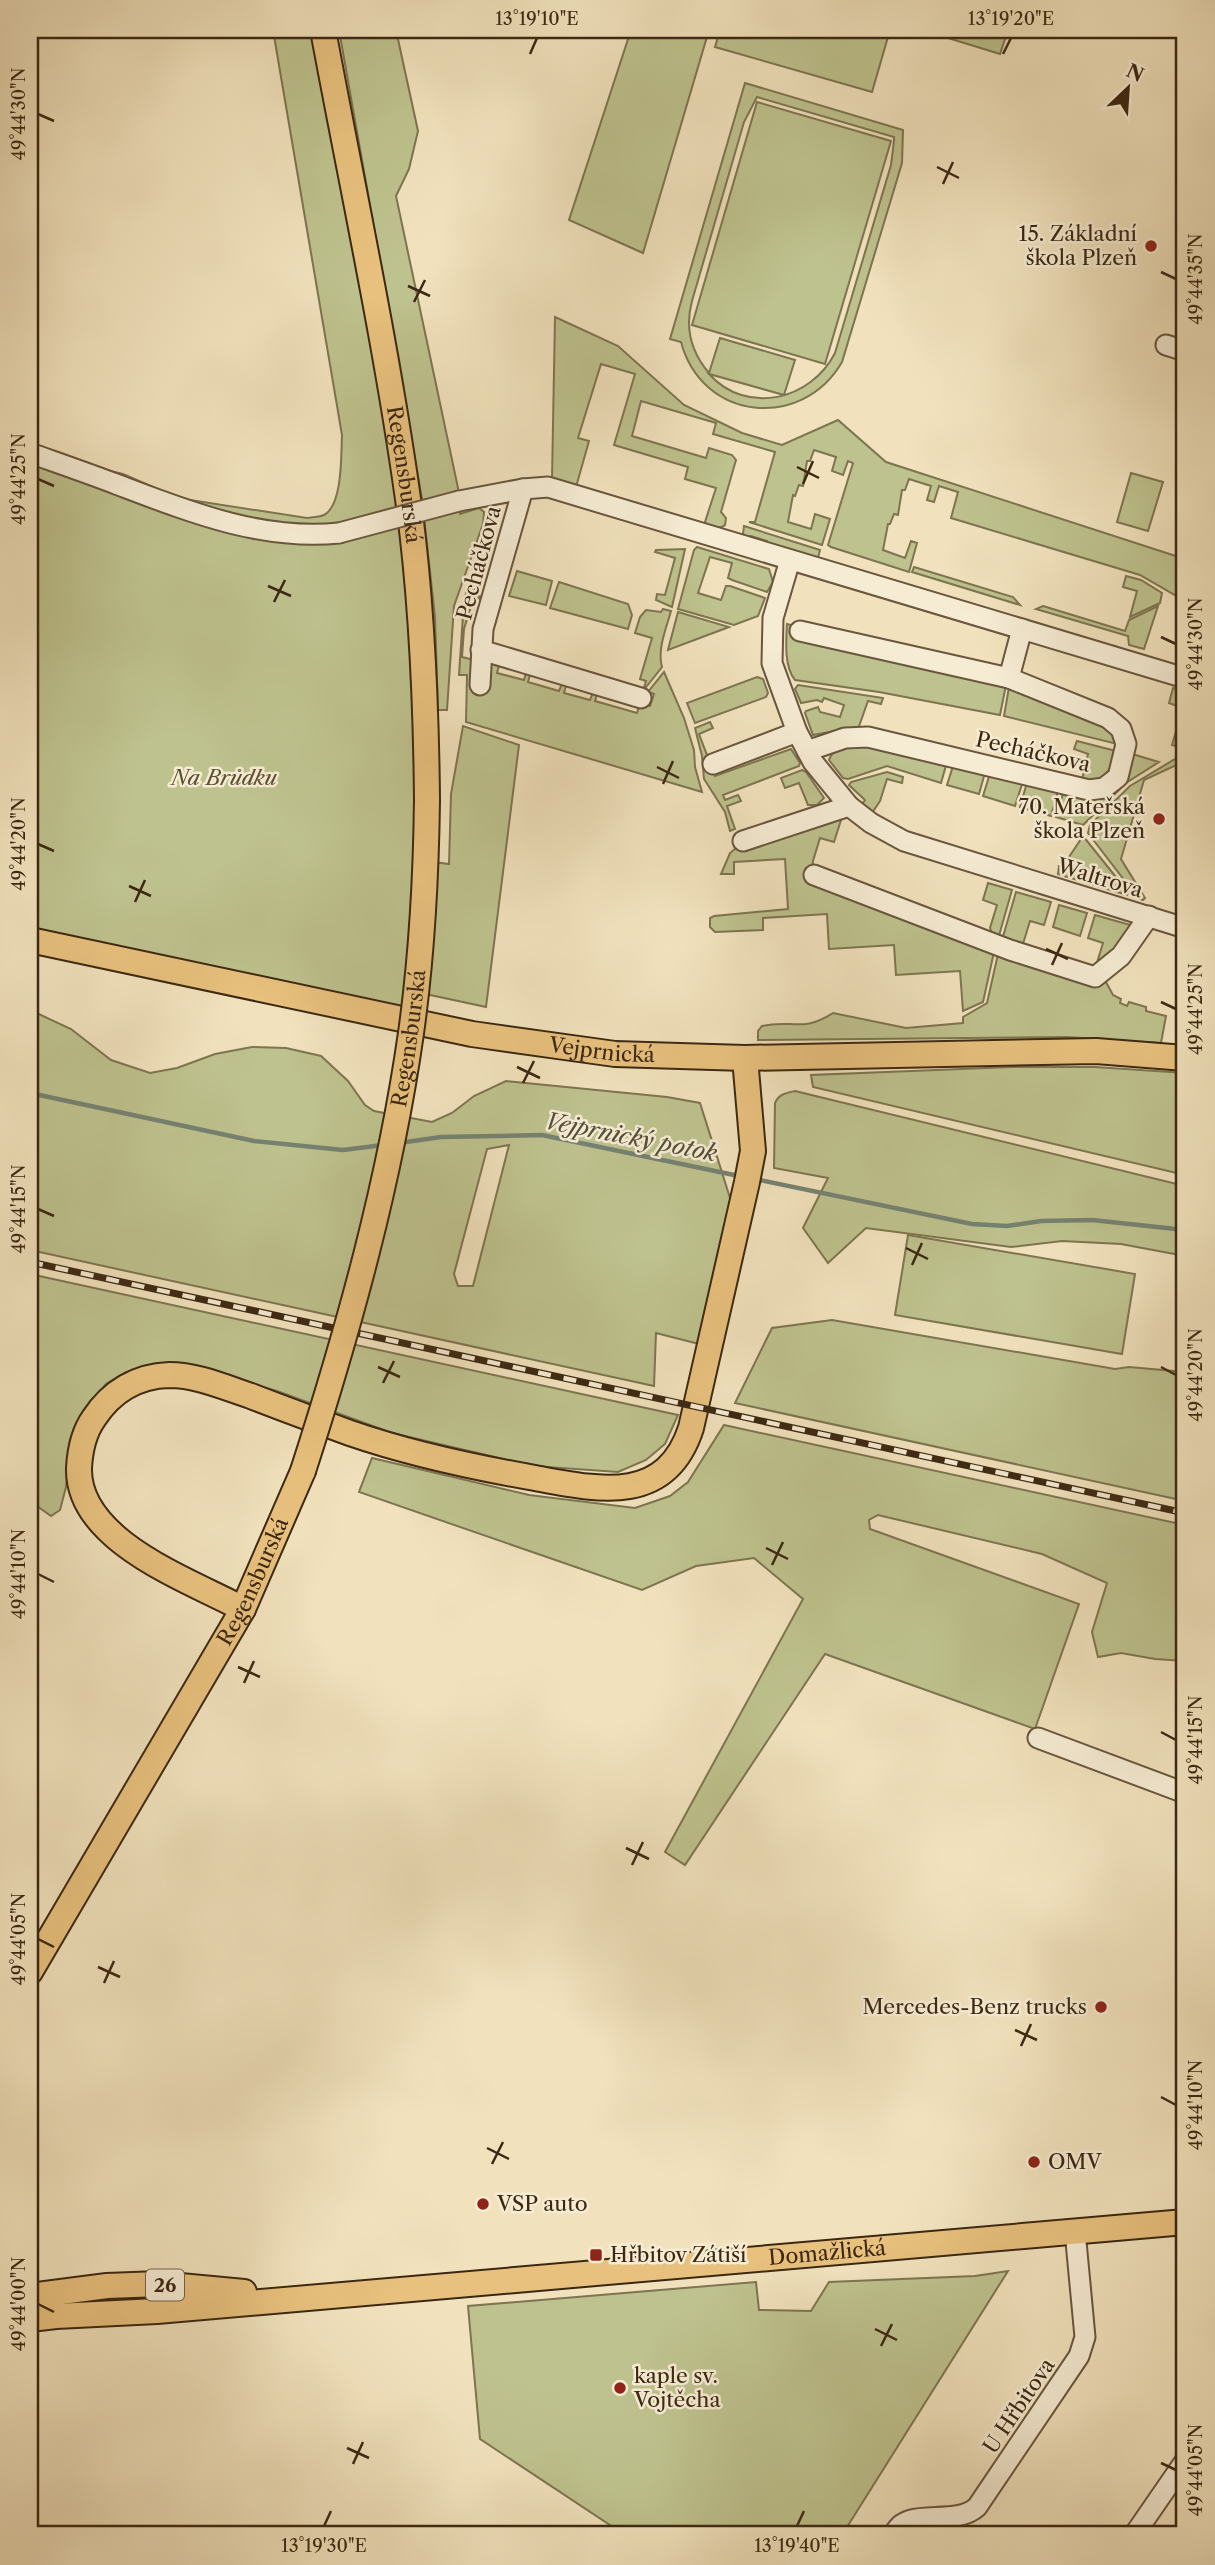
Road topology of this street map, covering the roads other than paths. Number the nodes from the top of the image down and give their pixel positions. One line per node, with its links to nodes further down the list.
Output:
1 (323, 30): 25 (main road, Regensburská, bridge)
2 (1166, 345): 3 (street)
3 (1185, 351)
4 (30, 453): 5 (street, bridge)
5 (523, 489): 6 (street); 9 (street, Pecháčkova)
6 (790, 560): 7 (street); 14 (street, Waltrova)
7 (1023, 629): 10 (street); 11 (street)
8 (800, 631): 11 (street, Pecháčkova)
9 (481, 650): 12 (street, Pecháčkova); 13 (street, Pecháčkova)
10 (1185, 677)
11 (1009, 678): 15 (street, Pecháčkova)
12 (480, 685)
13 (641, 698)
14 (797, 732): 15 (street, Waltrova); 16 (street)
15 (807, 751): 17 (street, Waltrova)
16 (713, 764)
17 (849, 806): 18 (street); 20 (street, Waltrova)
18 (743, 841)
19 (814, 875): 20 (street)
20 (1149, 916): 21 (street, Waltrova)
21 (1185, 928)
22 (30, 940): 23 (main road, Vejprnická)
23 (745, 1058): 24 (main road, Vejprnická); 25 (main road)
24 (1185, 1059)
25 (243, 1609): 28 (main road, Regensburská)
26 (1038, 1738): 27 (street)
27 (1185, 1793)
28 (30, 1972)
29 (1185, 2222): 30 (main road, Domažlická / 26)
30 (1075, 2231): 32 (main road, Domažlická / 26); 35 (street, U Hřbitova)
31 (30, 2295): 32 (main road, Domažlická / 26)
32 (301, 2297): 33 (main road, Domažlická / 26)
33 (30, 2319)
34 (1185, 2461): 36 (street)
35 (894, 2535)
36 (1134, 2535)

